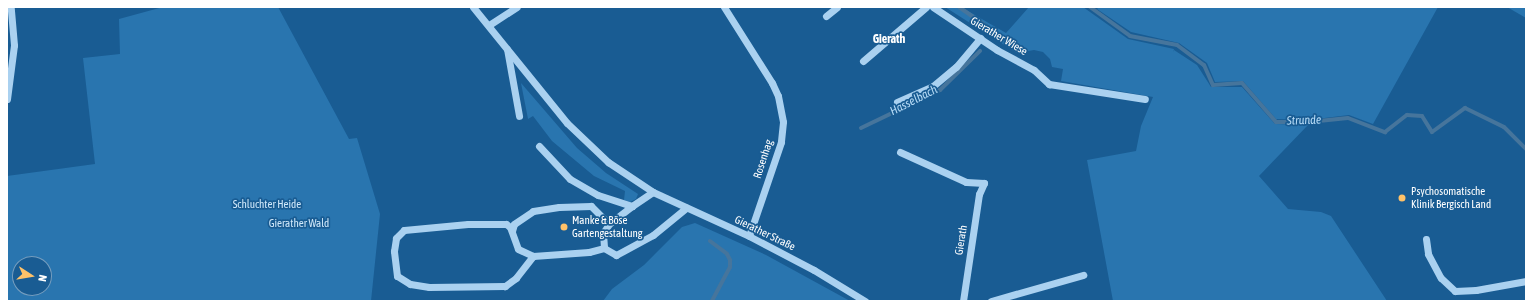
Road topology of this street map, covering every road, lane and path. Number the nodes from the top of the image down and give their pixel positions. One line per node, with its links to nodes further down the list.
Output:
1 (11, 7): 13 (street)
2 (473, 7): 9 (street, Gierather Straße)
3 (517, 7): 9 (street)
4 (724, 7): 24 (street, Rosenhag)
5 (837, 7): 8 (street)
6 (926, 7): 12 (street)
7 (933, 7): 10 (street, Gierather Wiese)
8 (826, 16)
9 (489, 25): 11 (street, Gierather Straße)
10 (980, 38): 14 (street, Gierather Wiese); 15 (street)
11 (507, 47): 16 (street, Gierather Straße); 19 (street, Gierather Straße)
12 (863, 61)
13 (7, 99)
14 (1145, 99)
15 (897, 102)
16 (519, 116)
17 (539, 146): 20 (street)
18 (900, 152): 31 (street, Gierath)
19 (653, 192): 20 (street); 21 (street, Gierather Straße)
20 (632, 206): 22 (street)
21 (686, 208): 24 (street, Gierather Straße); 26 (street)
22 (609, 224): 23 (street); 26 (street)
23 (512, 231): 27 (street); 27 (street)
24 (749, 236): 30 (street, Gierather Straße)
25 (1426, 239): 29 (street)
26 (604, 248): 27 (street)
27 (533, 256)
28 (1083, 275): 32 (street)
29 (1526, 281)
30 (864, 301)
31 (963, 301)
32 (991, 301)

